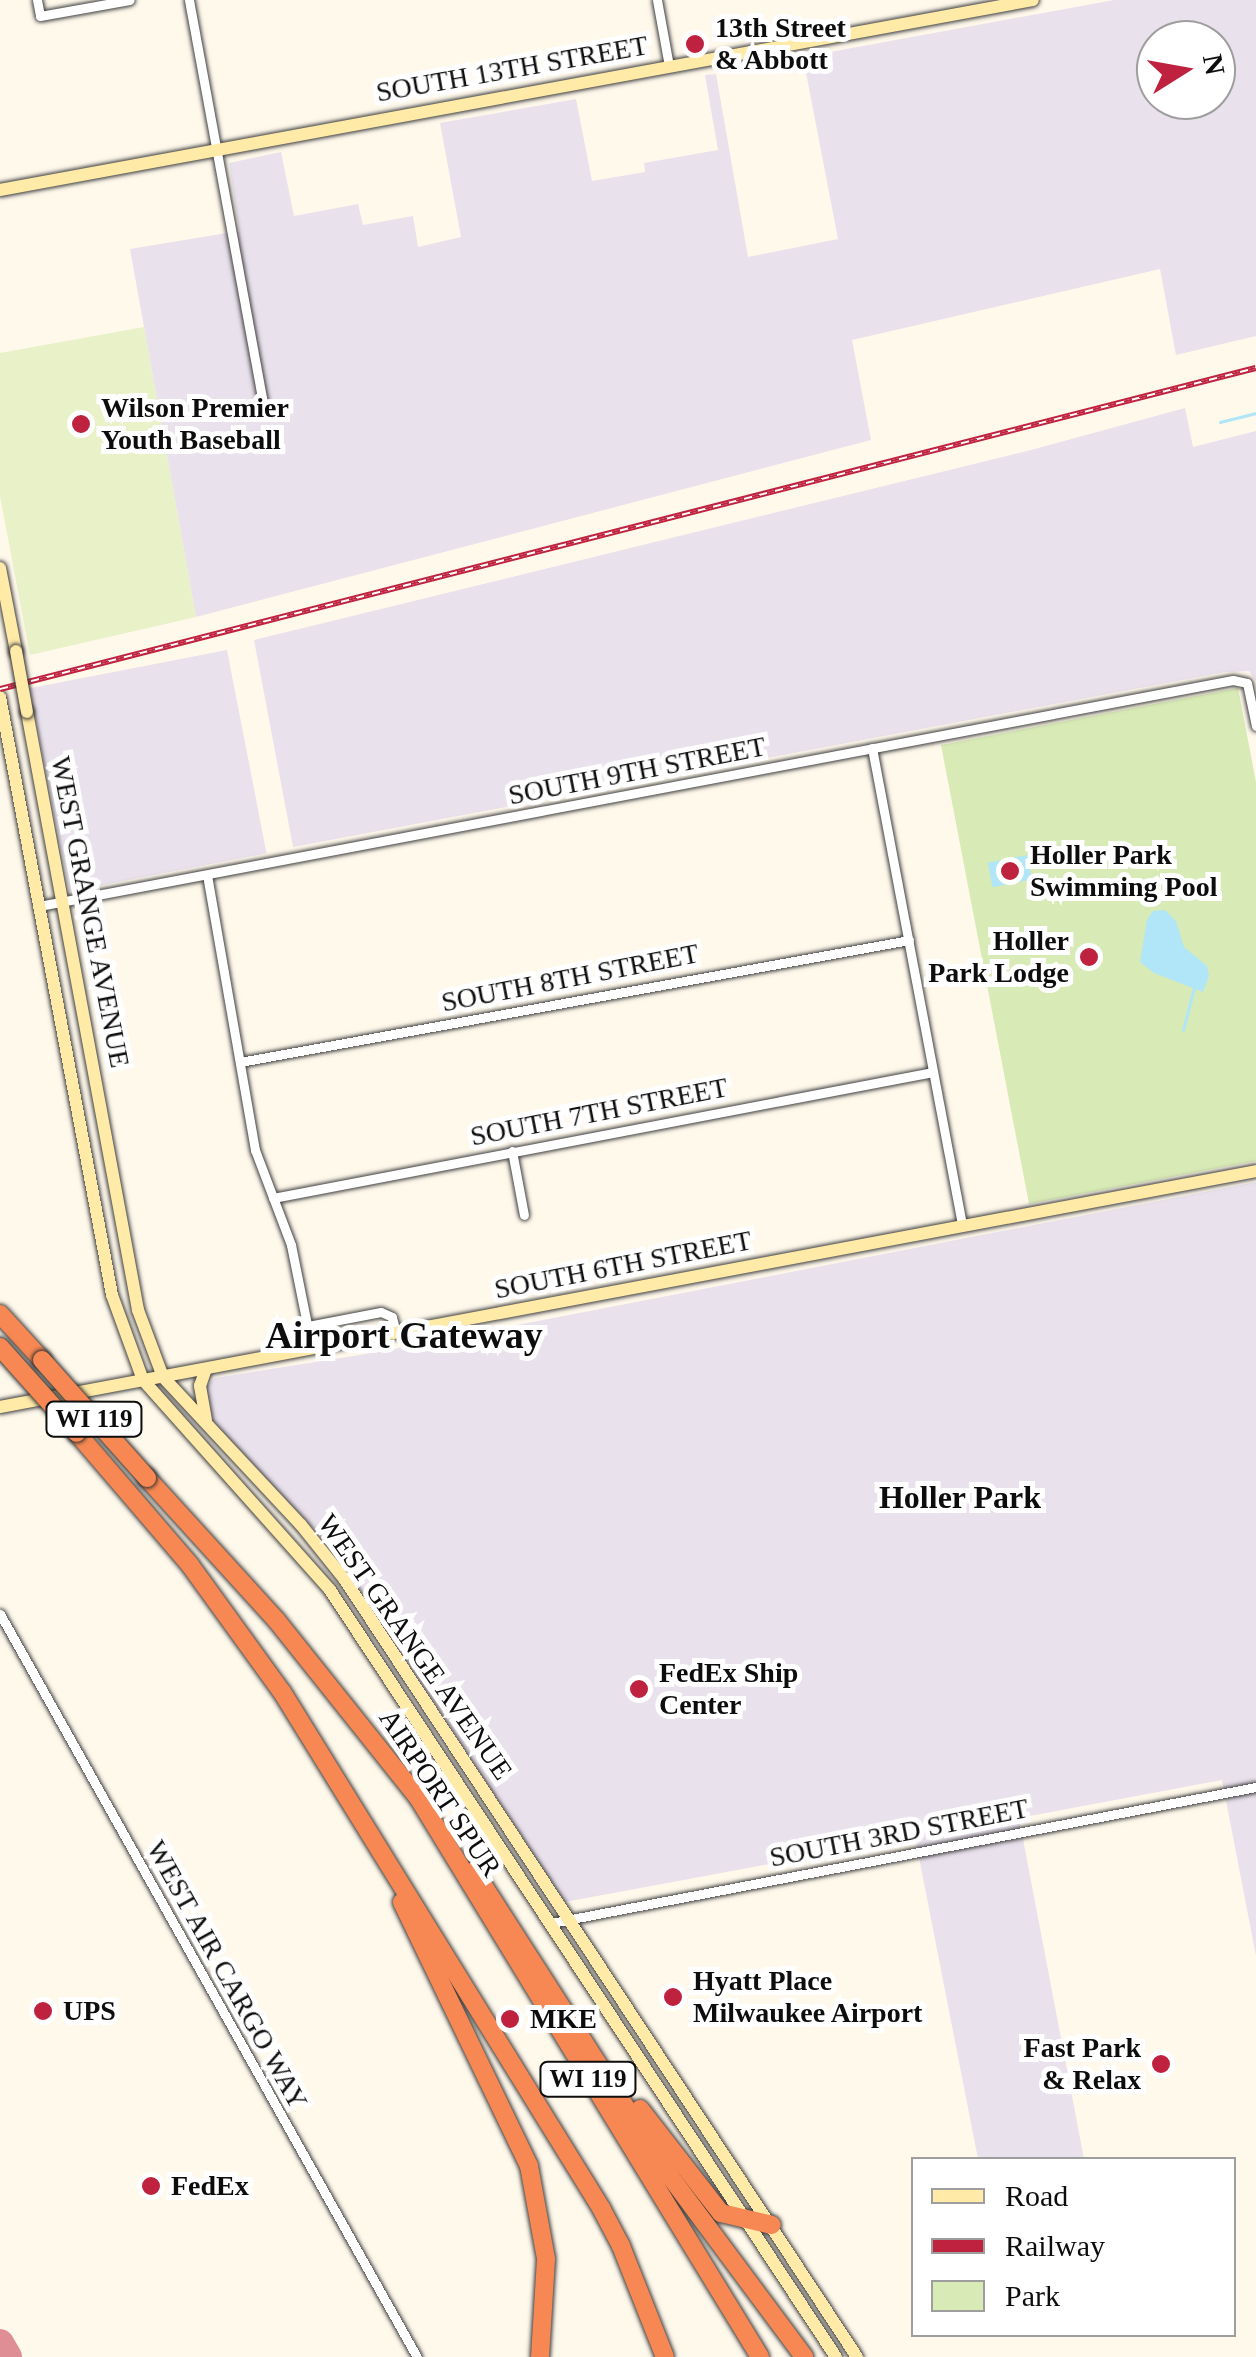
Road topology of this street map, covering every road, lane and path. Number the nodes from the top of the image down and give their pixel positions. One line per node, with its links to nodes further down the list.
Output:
1 (36, 0): 2 (street)
2 (130, 0)
3 (188, 0): 7 (street)
4 (657, 0): 6 (street)
5 (1033, 0): 6 (street, SOUTH 13TH STREET)
6 (669, 66): 7 (street, SOUTH 13TH STREET)
7 (216, 148): 8 (street, SOUTH 13TH STREET); 9 (street)
8 (0, 190)
9 (264, 407)
10 (0, 568): 15 (street, WEST GRANGE AVENUE, bridge)
11 (0, 696): 16 (street, WEST GRANGE AVENUE)
12 (1256, 726): 13 (street, SOUTH 9TH STREET)
13 (872, 748): 14 (street, SOUTH 9TH STREET); 17 (street)
14 (207, 874): 15 (street, SOUTH 9TH STREET); 18 (street)
15 (62, 902): 16 (street, SOUTH 9TH STREET); 20 (street, WEST GRANGE AVENUE)
16 (39, 906): 21 (street, WEST GRANGE AVENUE)
17 (909, 940): 18 (street, SOUTH 8TH STREET); 19 (street)
18 (240, 1062): 24 (street)
19 (933, 1072): 22 (street, SOUTH 7TH STREET); 26 (street)
20 (100, 1098): 21 (street); 27 (street, WEST GRANGE AVENUE)
21 (75, 1103): 28 (street, WEST GRANGE AVENUE)
22 (512, 1151): 24 (street, SOUTH 7TH STREET); 25 (street)
23 (1256, 1171): 26 (street, SOUTH 6TH STREET)
24 (273, 1198): 30 (street)
25 (524, 1214)
26 (962, 1226): 31 (street, SOUTH 6TH STREET)
27 (135, 1291): 28 (street); 35 (street, WEST GRANGE AVENUE)
28 (112, 1296): 36 (street, WEST GRANGE AVENUE)
29 (0, 1314): 43 (highway, AIRPORT SPUR / WI 119, bridge)
30 (308, 1326): 31 (street); 33 (street)
31 (396, 1333): 33 (street, SOUTH 6TH STREET)
32 (0, 1347): 44 (highway, WI 119, bridge)
33 (312, 1349): 34 (street, SOUTH 6TH STREET)
34 (206, 1369): 35 (street, SOUTH 6TH STREET); 38 (street)
35 (163, 1377): 36 (street, SOUTH 6TH STREET); 38 (street, WEST GRANGE AVENUE)
36 (143, 1380): 37 (street, SOUTH 6TH STREET); 41 (street, WEST GRANGE AVENUE)
37 (0, 1407)
38 (208, 1427): 40 (street, WEST GRANGE AVENUE)
39 (0, 1614): 53 (street, WEST AIR CARGO WAY)
40 (368, 1614): 41 (street); 45 (street, WEST GRANGE AVENUE)
41 (352, 1624): 46 (street, WEST GRANGE AVENUE)
42 (1256, 1787): 47 (street, SOUTH 3RD STREET)
43 (418, 1800): 49 (highway); 55 (highway, AIRPORT SPUR / WI 119)
44 (364, 1826): 52 (highway); 54 (highway, WI 119)
45 (527, 1854): 46 (street); 47 (street, WEST GRANGE AVENUE)
46 (512, 1864): 48 (street, WEST GRANGE AVENUE)
47 (570, 1920): 48 (street, SOUTH 3RD STREET); 51 (street, WEST GRANGE AVENUE)
48 (551, 1924): 50 (street, WEST GRANGE AVENUE)
49 (577, 2028): 50 (highway); 56 (highway)
50 (746, 2221): 51 (highway); 57 (street, WEST GRANGE AVENUE)
51 (772, 2225): 58 (street, WEST GRANGE AVENUE)
52 (538, 2352)
53 (417, 2357)
54 (665, 2357)
55 (760, 2357)
56 (804, 2357)
57 (836, 2357)
58 (857, 2357)

